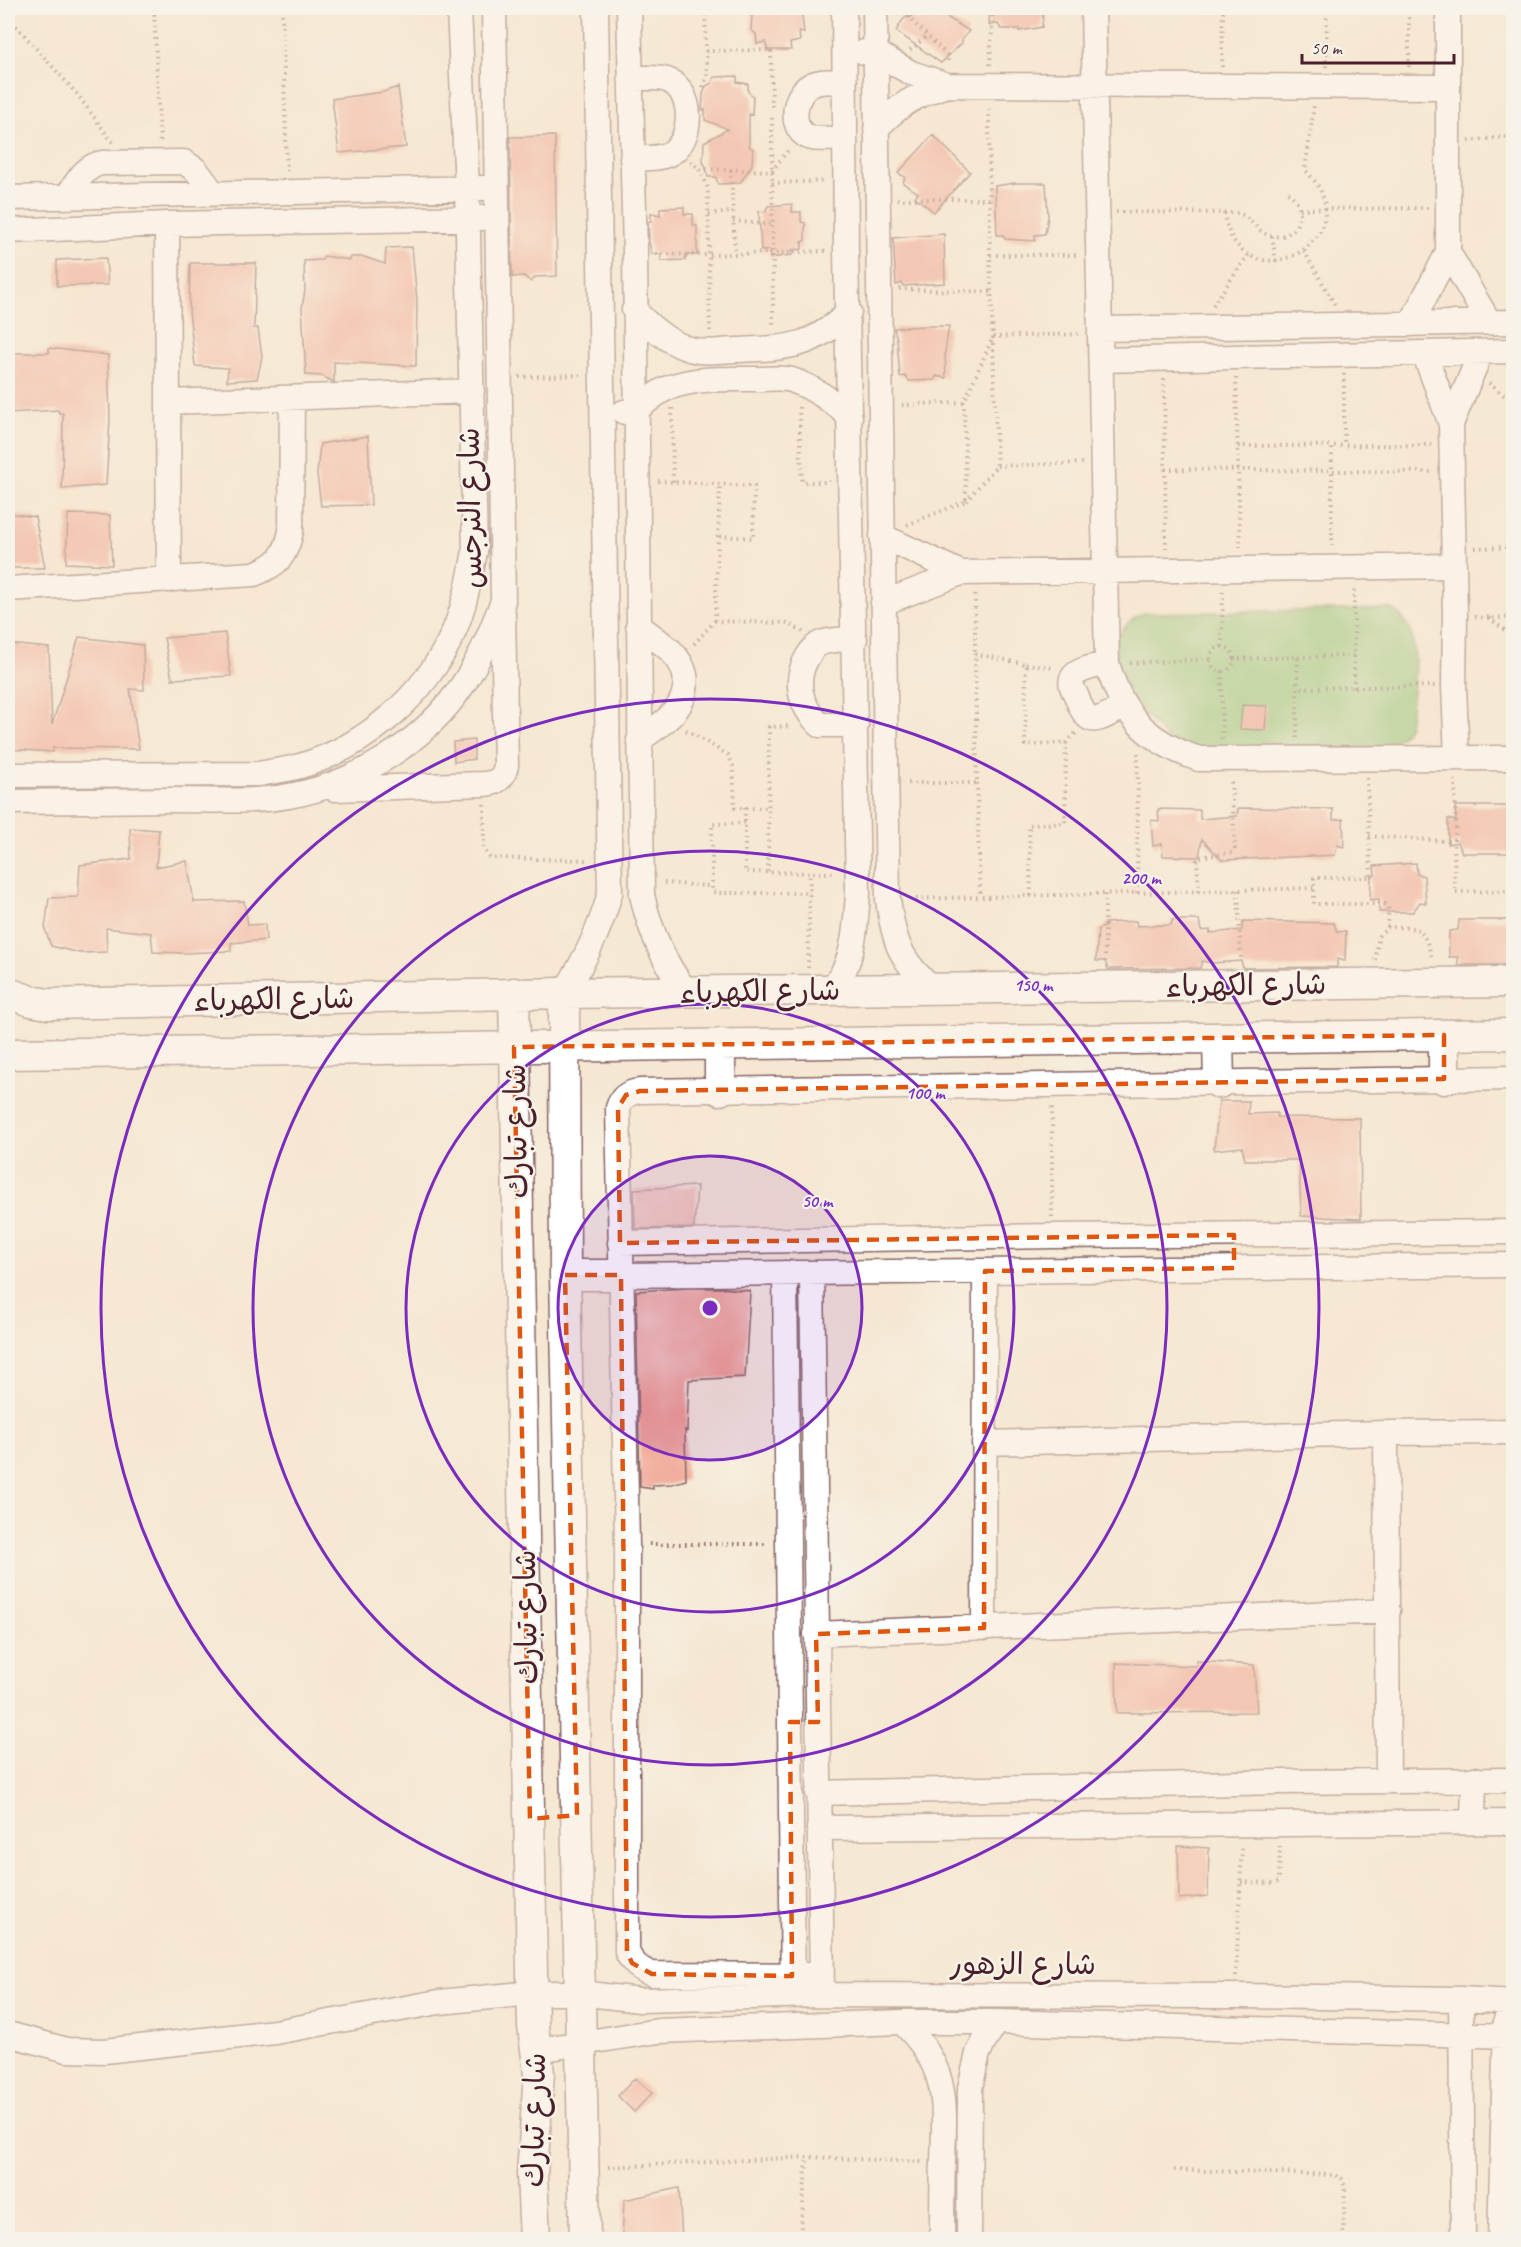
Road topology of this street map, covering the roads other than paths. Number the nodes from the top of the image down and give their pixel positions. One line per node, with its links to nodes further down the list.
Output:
1 (459, 8): 20 (street, شارع النرجس)
2 (494, 8): 19 (street, شارع النرجس)
3 (596, 8): 43 (street)
4 (629, 8): 11 (street)
5 (844, 8): 9 (street)
6 (1093, 8): 14 (street)
7 (1448, 8): 15 (street)
8 (875, 10): 10 (street)
9 (845, 52): 10 (street); 12 (street)
10 (875, 52): 13 (street); 16 (street)
11 (630, 78): 18 (street); 18 (street)
12 (844, 81): 17 (street); 17 (street)
13 (947, 86): 14 (street); 16 (street)
14 (1095, 86): 15 (street); 34 (street)
15 (1448, 87): 28 (street)
16 (876, 129): 46 (street)
17 (845, 138): 30 (street)
18 (632, 159): 29 (street)
19 (496, 188): 20 (street); 25 (street, شارع النرجس)
20 (467, 189): 21 (street); 24 (street, شارع النرجس)
21 (214, 194): 22 (street); 22 (street)
22 (67, 196): 23 (street)
23 (8, 198)
24 (468, 218): 25 (street); 26 (street); 39 (street, شارع النرجس)
25 (497, 219): 52 (street, شارع النرجس)
26 (167, 224): 27 (street); 41 (street)
27 (8, 231)
28 (1448, 252): 31 (street); 33 (street)
29 (634, 310): 30 (street); 42 (street)
30 (849, 312): 44 (street)
31 (1489, 322): 32 (street); 33 (street)
32 (1514, 322)
33 (1411, 324): 34 (street)
34 (1100, 332): 37 (street)
35 (1514, 351): 38 (street)
36 (1424, 353): 37 (street); 38 (street); 45 (street)
37 (1101, 360): 48 (street)
38 (1477, 361): 45 (street)
39 (472, 391): 40 (street); 62 (street, شارع النرجس)
40 (292, 398): 41 (street); 50 (street)
41 (168, 402): 50 (street)
42 (635, 411): 43 (street); 44 (street); 54 (street)
43 (603, 413): 71 (street)
44 (850, 417): 55 (street)
45 (1452, 435): 47 (street)
46 (882, 536): 49 (street); 53 (street)
47 (1454, 557): 48 (street); 60 (street)
48 (1105, 571): 49 (street); 56 (street)
49 (968, 573): 53 (street)
50 (169, 580): 51 (street)
51 (8, 589)
52 (503, 601): 63 (street, شارع النرجس); 63 (street)
53 (883, 603): 66 (street)
54 (638, 625): 59 (street); 59 (street)
55 (855, 639): 58 (street); 58 (street)
56 (1107, 663): 57 (street); 57 (street)
57 (1132, 716): 60 (street)
58 (856, 725): 67 (street)
59 (639, 741): 68 (street)
60 (1456, 758): 61 (street)
61 (1514, 758)
62 (8, 775)
63 (315, 790): 64 (street, شارع النرجس)
64 (8, 802)
65 (1514, 982): 66 (street, شارع الكهرباء)
66 (933, 989): 67 (street, شارع الكهرباء)
67 (830, 990): 68 (street, شارع الكهرباء)
68 (686, 991): 71 (street, شارع الكهرباء)
69 (8, 993): 70 (street, شارع الكهرباء)
70 (514, 993): 71 (street, شارع الكهرباء); 76 (street, شارع تبارك)
71 (564, 993): 77 (street, شارع تبارك)
72 (1514, 1034): 73 (street, شارع الكهرباء)
73 (1444, 1035): 74 (street, شارع الكهرباء); 80 (street)
74 (1218, 1038): 75 (street, شارع الكهرباء); 81 (street)
75 (720, 1044): 77 (street, شارع الكهرباء); 82 (street)
76 (514, 1047): 77 (street, شارع الكهرباء); 78 (street, شارع الكهرباء); 106 (street, شارع تبارك)
77 (563, 1047): 91 (street, شارع تبارك)
78 (15, 1058)
79 (1514, 1078): 80 (street)
80 (1444, 1079): 81 (street)
81 (1219, 1083): 82 (street)
82 (720, 1090): 85 (street)
83 (1514, 1232): 84 (street)
84 (1234, 1235): 85 (street); 87 (street)
85 (620, 1243): 92 (street)
86 (1514, 1265): 87 (street)
87 (1234, 1268): 88 (street)
88 (985, 1271): 90 (street); 95 (street)
89 (785, 1273): 90 (street); 92 (street); 99 (street)
90 (812, 1273): 98 (street)
91 (565, 1275): 92 (street); 105 (street, شارع تبارك)
92 (621, 1275): 111 (street)
93 (1514, 1432): 94 (street)
94 (1386, 1433): 95 (street); 96 (street)
95 (984, 1443): 97 (street)
96 (1388, 1611): 97 (street); 103 (street)
97 (984, 1628): 98 (street)
98 (816, 1634): 100 (street)
99 (790, 1722): 100 (street); 111 (street)
100 (818, 1722): 104 (street)
101 (1474, 1779): 102 (street); 103 (street); 107 (street)
102 (1514, 1780)
103 (1388, 1781): 104 (street)
104 (818, 1792): 109 (street)
105 (577, 1815): 106 (street); 113 (street, شارع تبارك)
106 (530, 1819): 112 (street, شارع تبارك)
107 (1473, 1821): 108 (street); 109 (street)
108 (1514, 1822)
109 (819, 1828): 110 (street)
110 (821, 1985): 111 (street, شارع الزهور); 115 (street, شارع الزهور)
111 (793, 1986): 113 (street, شارع الزهور)
112 (533, 1993): 113 (street, شارع الزهور); 118 (street, شارع الزهور); 122 (street, شارع تبارك)
113 (579, 1994): 121 (street, شارع تبارك)
114 (1512, 1998): 115 (street, شارع الزهور); 120 (street)
115 (1461, 1999): 119 (street)
116 (902, 2022): 117 (street, شارع الزهور); 121 (street, شارع الزهور); 125 (street)
117 (995, 2022): 119 (street, شارع الزهور); 126 (street)
118 (8, 2034)
119 (1462, 2035): 120 (street, شارع الزهور); 127 (street)
120 (1509, 2036): 128 (street)
121 (580, 2045): 122 (street, شارع الزهور); 124 (street, شارع تبارك)
122 (538, 2050): 123 (street, شارع تبارك)
123 (535, 2240)
124 (585, 2240)
125 (942, 2240)
126 (969, 2240)
127 (1463, 2240)
128 (1500, 2240)

